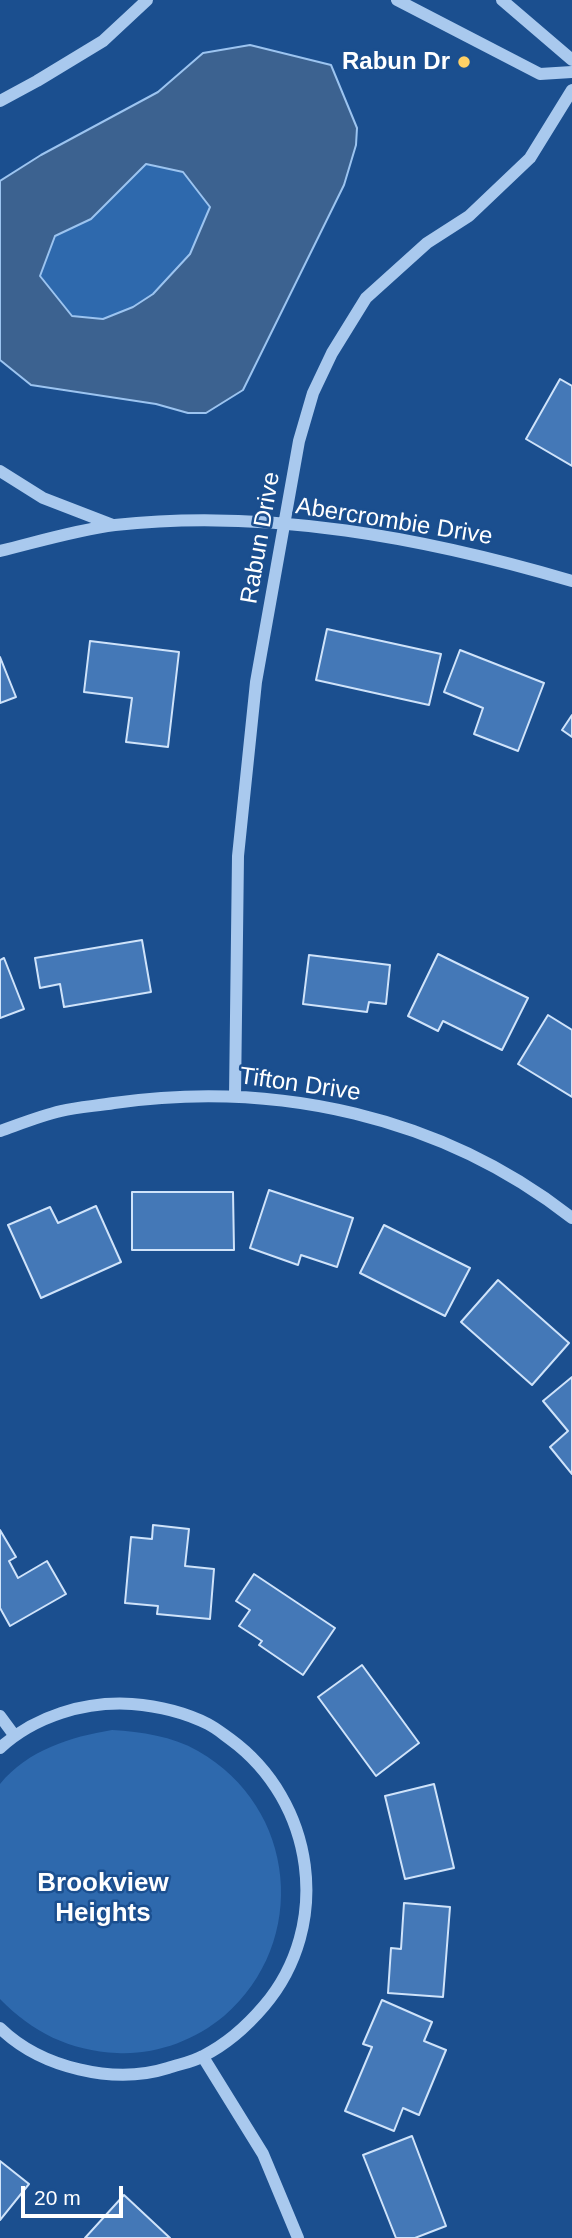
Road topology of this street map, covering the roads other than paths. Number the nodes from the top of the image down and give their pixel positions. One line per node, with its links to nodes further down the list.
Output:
1 (147, 0): 7 (street)
2 (397, 0): 5 (street)
3 (502, 0): 4 (street)
4 (572, 60)
5 (572, 72)
6 (572, 90): 10 (street, Rabun Drive)
7 (0, 101)
8 (0, 471): 9 (street)
9 (113, 525): 10 (street, Abercrombie Drive); 11 (street, Abercrombie Drive)
10 (285, 525): 12 (street, Abercrombie Drive); 13 (street, Rabun Drive)
11 (0, 551)
12 (572, 580)
13 (234, 1096): 14 (street, Tifton Drive); 15 (street, Tifton Drive)
14 (0, 1131)
15 (572, 1218)
16 (0, 1716): 17 (street)
17 (14, 1735): 18 (street); 20 (street)
18 (0, 1748)
19 (0, 2028): 20 (street)
20 (203, 2057): 21 (street)
21 (298, 2238)

